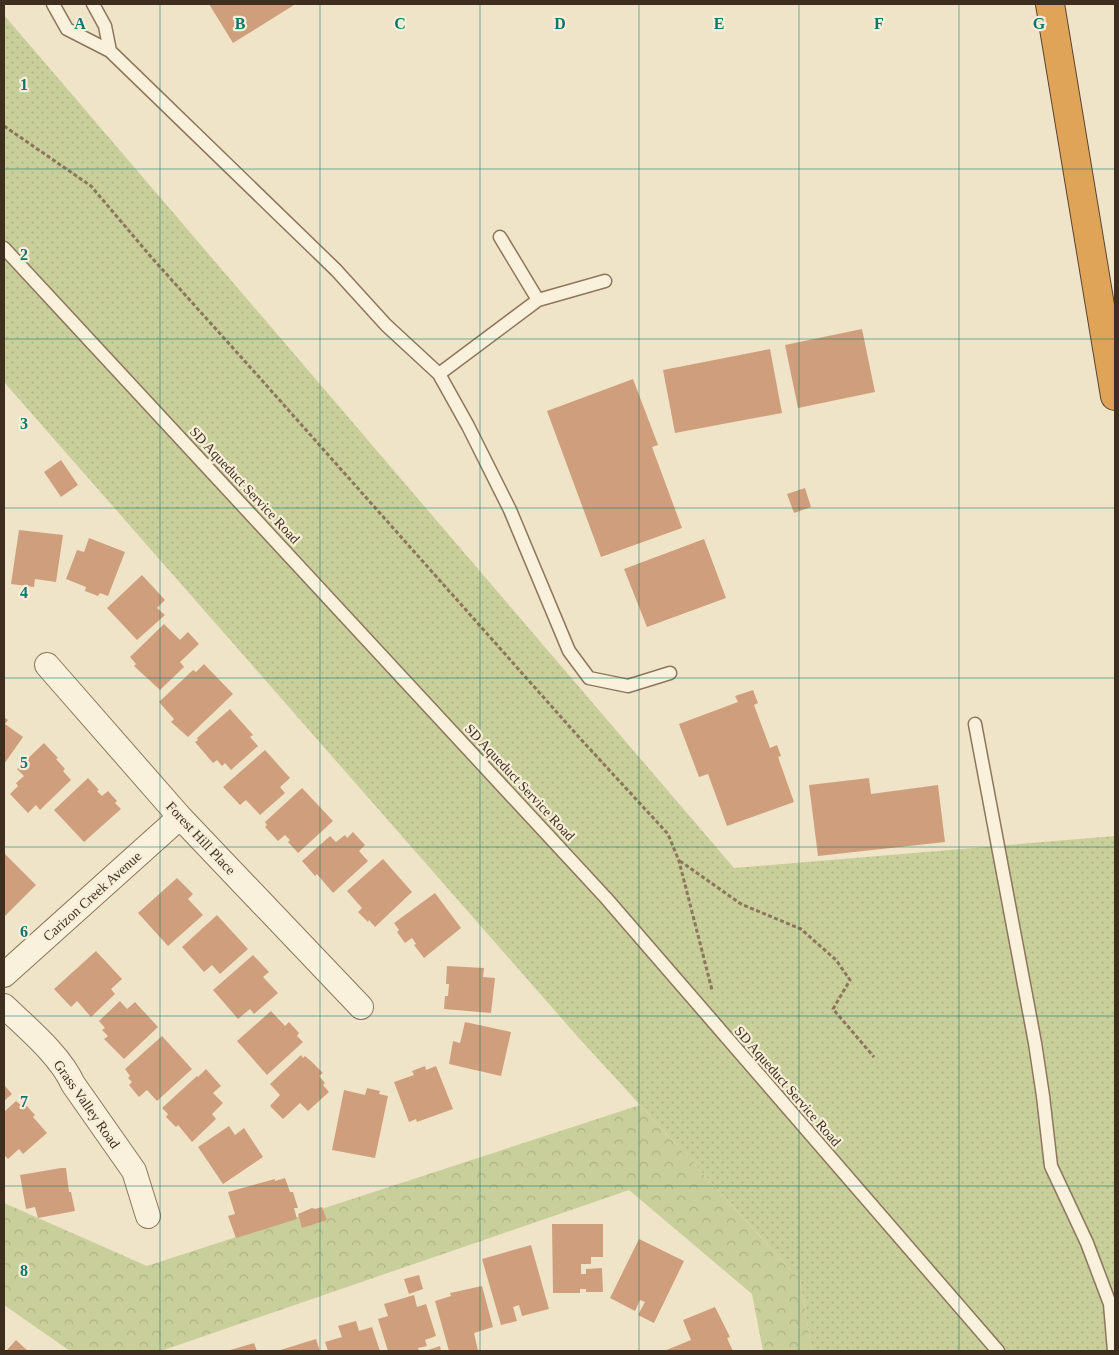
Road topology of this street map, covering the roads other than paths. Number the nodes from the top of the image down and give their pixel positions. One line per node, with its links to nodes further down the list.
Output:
1 (53, 4): 4 (lane)
2 (93, 4): 4 (lane)
3 (1050, 4): 10 (highway)
4 (110, 51): 9 (lane)
5 (500, 237): 8 (lane)
6 (4, 248): 19 (lane, SD Aqueduct Service Road)
7 (605, 281): 8 (lane)
8 (538, 300): 9 (lane)
9 (439, 374): 12 (lane)
10 (1115, 396)
11 (47, 664): 14 (street, Forest Hill Place)
12 (670, 673)
13 (975, 724): 20 (lane)
14 (180, 817): 15 (street, Carizon Creek Avenue); 17 (street, Forest Hill Place)
15 (4, 975)
16 (4, 1006): 18 (street, Grass Valley Road)
17 (361, 1007)
18 (148, 1216)
19 (998, 1351)
20 (1114, 1351)

